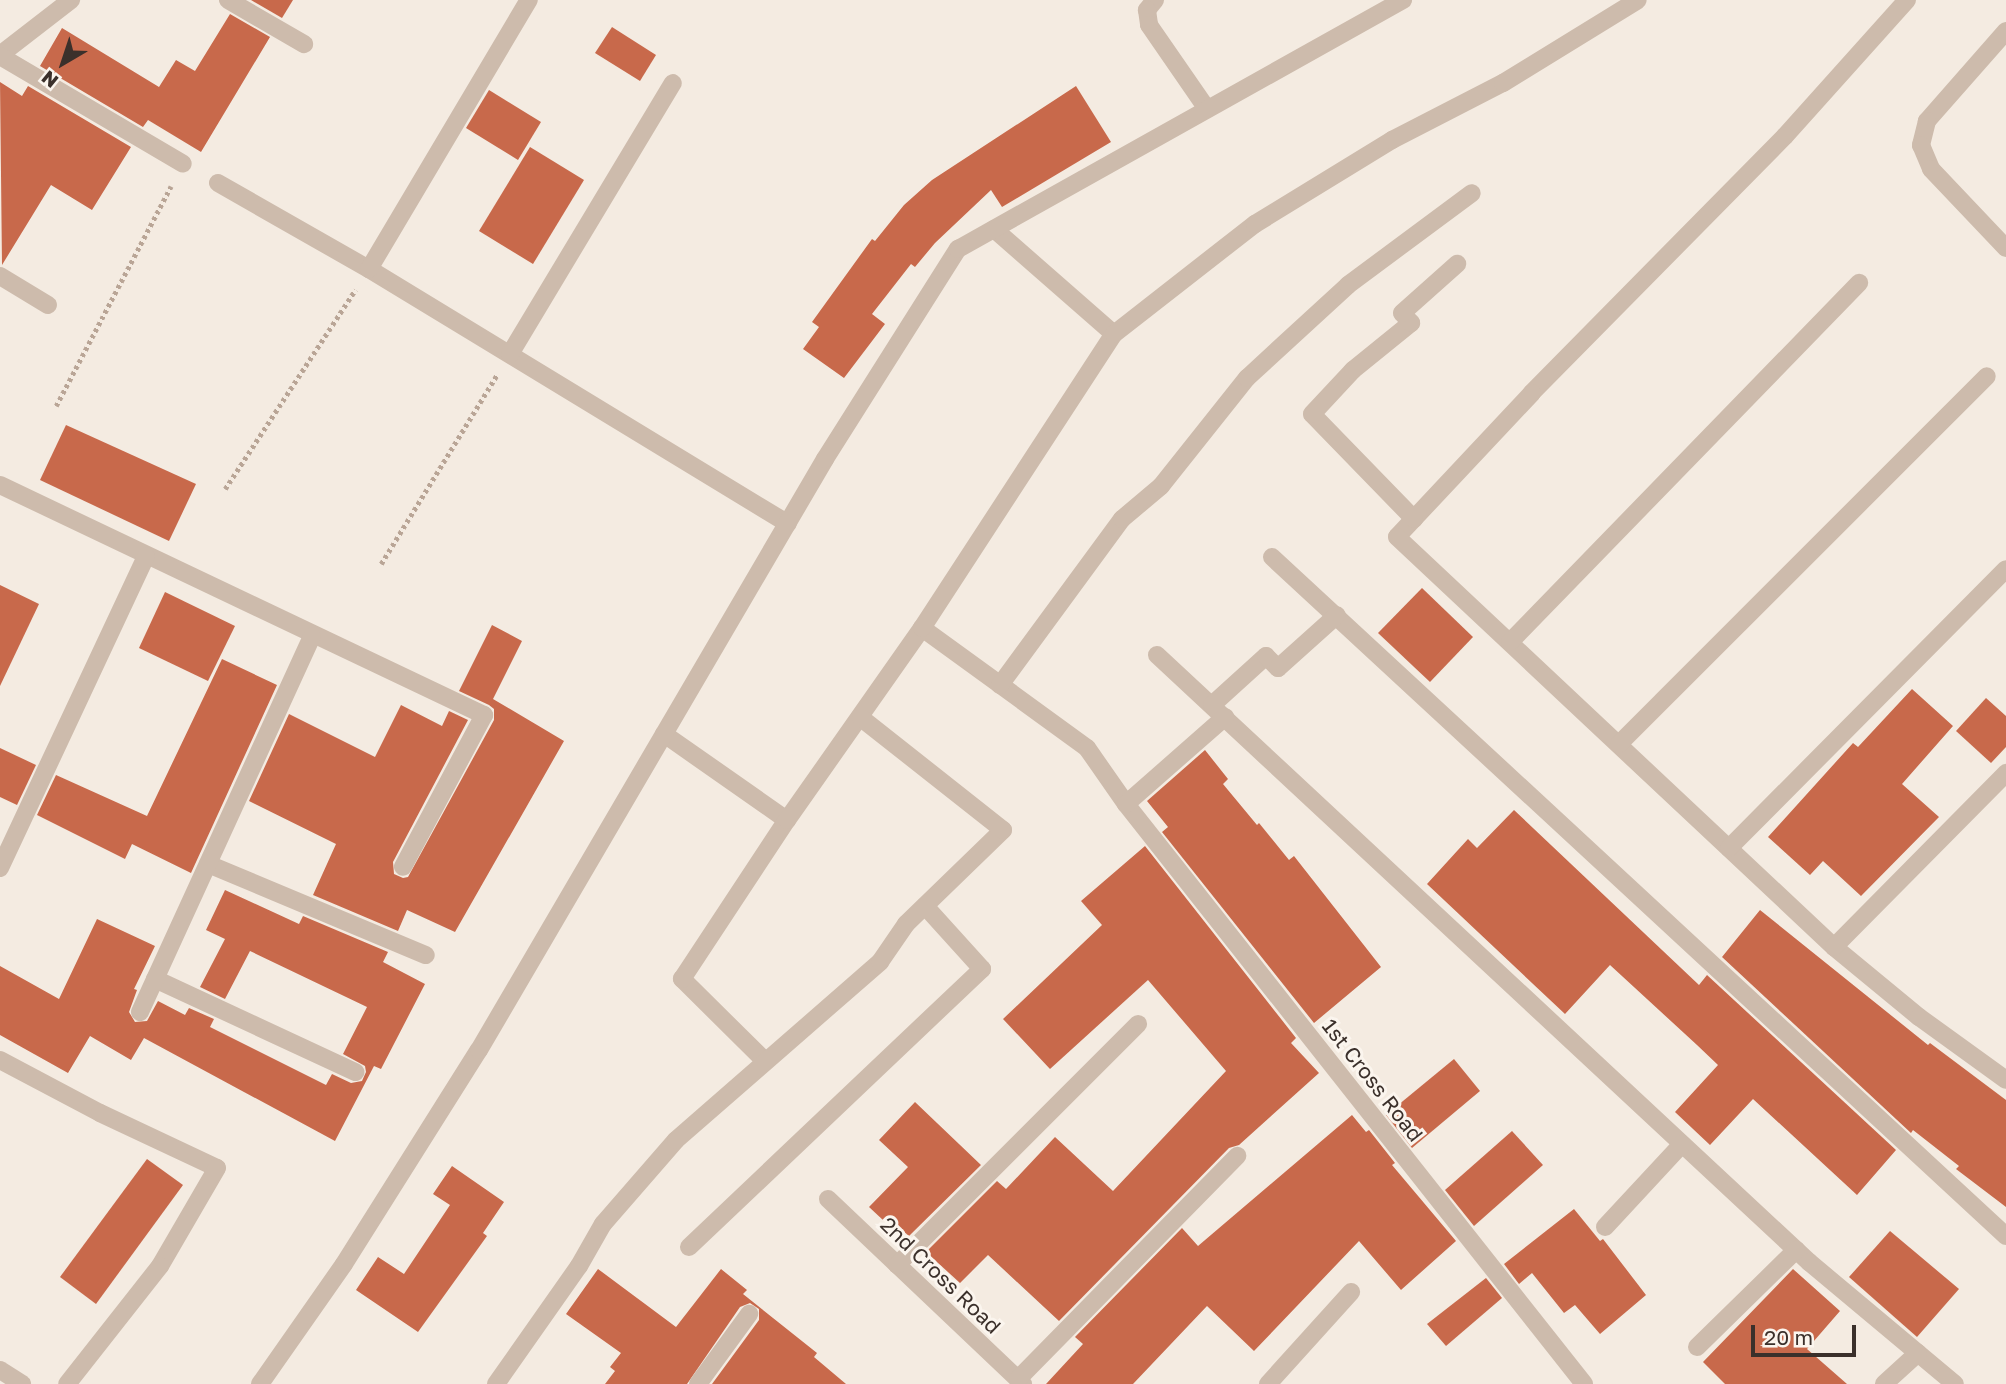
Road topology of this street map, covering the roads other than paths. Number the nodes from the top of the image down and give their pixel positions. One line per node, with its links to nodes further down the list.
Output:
1 (71, 0): 10 (street)
2 (228, 0): 9 (street)
3 (529, 0): 19 (street)
4 (1155, 0): 12 (street)
5 (1403, 0): 12 (street)
6 (1638, 0): 23 (street)
7 (1907, 0): 27 (street)
8 (2006, 31): 17 (street)
9 (304, 44)
10 (0, 55): 13 (street)
11 (673, 83): 24 (street)
12 (1207, 109): 16 (street)
13 (183, 164)
14 (218, 183): 19 (street)
15 (1472, 193): 37 (street)
16 (994, 229): 23 (street); 28 (street)
17 (2006, 247)
18 (1457, 264): 27 (street)
19 (369, 269): 24 (street)
20 (0, 276): 22 (street)
21 (1858, 284): 35 (street)
22 (48, 305)
23 (1115, 334): 33 (street)
24 (510, 354): 28 (street)
25 (1987, 376): 41 (street)
26 (0, 485): 30 (street)
27 (1414, 519): 35 (street)
28 (788, 524): 40 (street)
29 (1272, 556): 32 (street)
30 (146, 557): 34 (street); 48 (street)
31 (2006, 569): 45 (street)
32 (1336, 615): 38 (street); 63 (street)
33 (922, 628): 37 (street, 1st Cross Road); 39 (street)
34 (312, 636): 46 (street); 47 (street)
35 (1510, 642): 41 (street)
36 (1157, 655): 38 (street)
37 (1000, 685): 43 (street, 1st Cross Road)
38 (1219, 711): 43 (street); 59 (street)
39 (861, 718): 44 (street); 49 (street)
40 (664, 734): 44 (street); 75 (street)
41 (1619, 744): 45 (street)
42 (2006, 774): 50 (street)
43 (1126, 804): 79 (street, 1st Cross Road)
44 (787, 820): 56 (street)
45 (1729, 848): 50 (street)
46 (208, 864): 51 (street); 52 (street)
47 (403, 867)
48 (0, 868)
49 (925, 906): 56 (street); 64 (street)
50 (1834, 947): 58 (street)
51 (426, 955)
52 (155, 979): 53 (street); 57 (street)
53 (140, 1012)
54 (1138, 1024): 66 (street)
55 (0, 1061): 74 (street)
56 (765, 1061): 76 (street)
57 (355, 1072)
58 (2006, 1080)
59 (1682, 1144): 62 (street); 65 (street)
60 (1237, 1156): 72 (street)
61 (828, 1199): 66 (street, 2nd Cross Road)
62 (1605, 1227)
63 (2006, 1236)
64 (689, 1248)
65 (1796, 1250): 69 (street); 70 (street)
66 (897, 1265): 72 (street, 2nd Cross Road)
67 (1351, 1292): 78 (street)
68 (749, 1314): 77 (street)
69 (1697, 1347)
70 (1917, 1353): 80 (street); 81 (street)
71 (0, 1370): 73 (street)
72 (1013, 1380)
73 (22, 1384)
74 (68, 1384)
75 (260, 1384)
76 (496, 1384)
77 (698, 1384)
78 (1268, 1384)
79 (1584, 1384)
80 (1884, 1384)
81 (1955, 1384)

